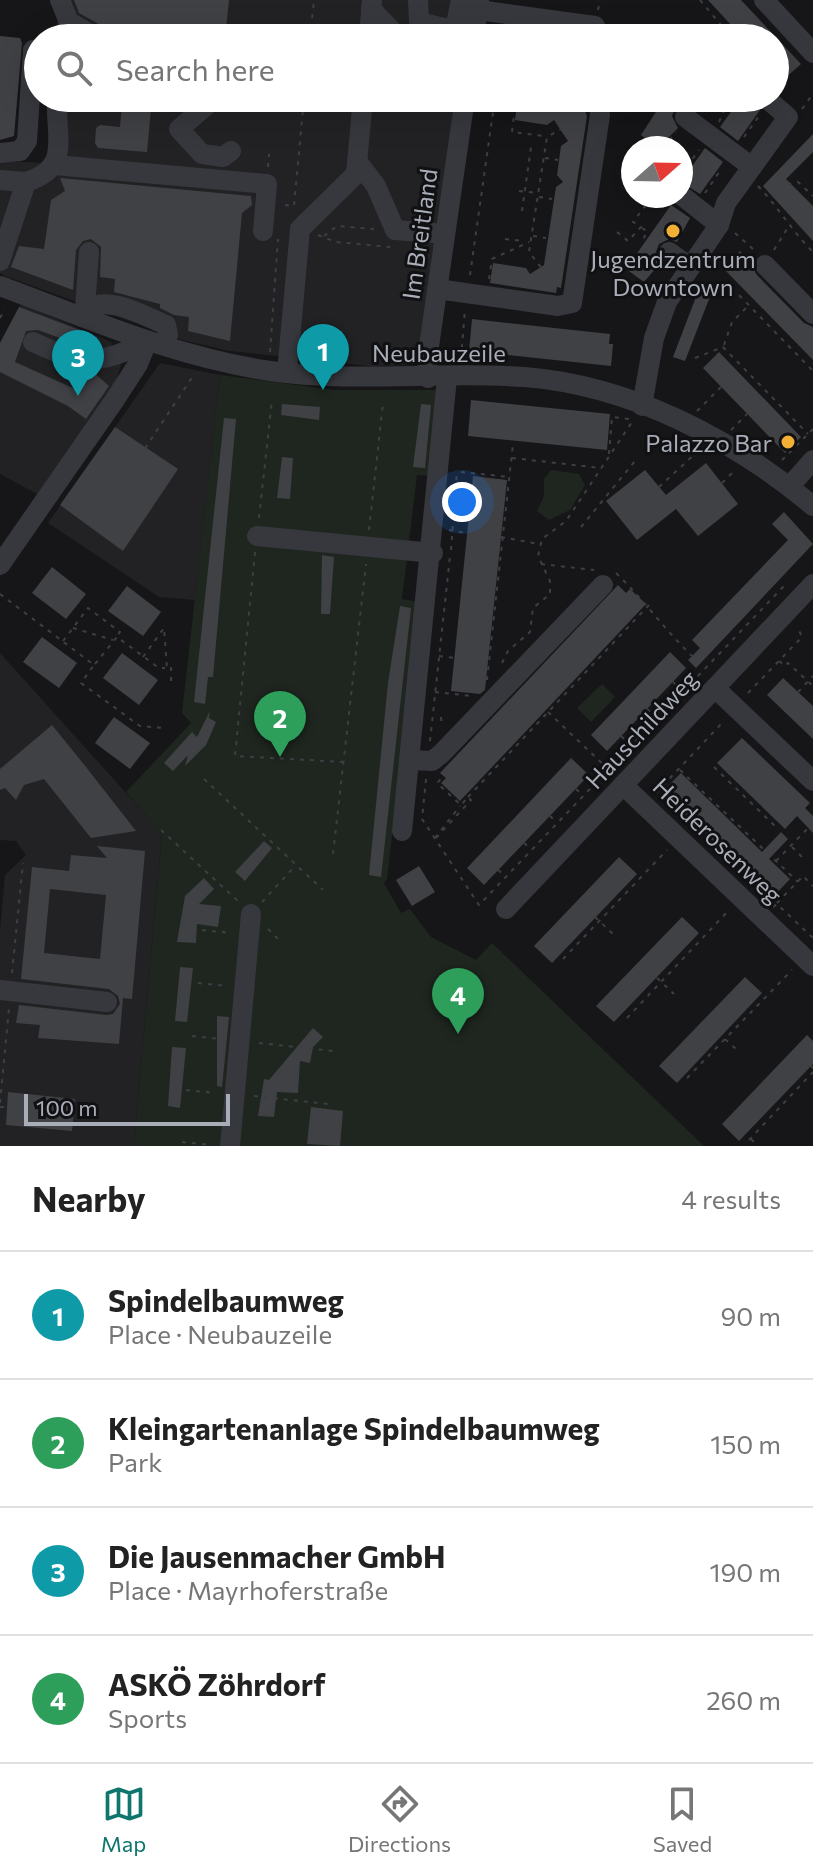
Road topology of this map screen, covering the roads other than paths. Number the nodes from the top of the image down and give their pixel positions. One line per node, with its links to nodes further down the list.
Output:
1 (60, 0): 6 (street)
2 (418, 0): 9 (street)
3 (764, 0): 13 (street)
4 (473, 3): 10 (street); 11 (street); 12 (street)
5 (372, 4): 7 (street); 8 (street)
6 (73, 24)
7 (370, 24)
8 (388, 24)
9 (427, 24)
10 (456, 24)
11 (474, 24)
12 (584, 24)
13 (786, 24)
14 (789, 27): 15 (street)
15 (813, 53)
16 (29, 112): 25 (street)
17 (57, 112): 27 (street)
18 (199, 112): 24 (street)
19 (362, 112): 26 (street)
20 (463, 112): 34 (street, Im Breitland)
21 (600, 112): 41 (street)
22 (782, 112): 28 (street)
23 (686, 118): 28 (street)
24 (231, 151)
25 (0, 153)
26 (357, 161): 34 (street); 47 (street)
27 (55, 165): 30 (street); 33 (street)
28 (753, 174): 32 (street)
29 (0, 180): 30 (street)
30 (26, 182): 37 (street)
31 (693, 204): 32 (street)
32 (723, 226): 39 (street)
33 (263, 231)
34 (445, 234): 41 (street, Im Breitland)
35 (89, 252): 42 (street)
36 (669, 252): 39 (street)
37 (0, 261)
38 (766, 264): 43 (street)
39 (691, 272): 49 (street)
40 (0, 286): 42 (street, Neubauzeile)
41 (437, 289): 48 (street, Im Breitland)
42 (84, 313): 44 (street); 46 (street, Neubauzeile)
43 (813, 314)
44 (168, 335)
45 (33, 342): 46 (street)
46 (147, 342): 47 (street, Neubauzeile); 55 (street)
47 (287, 373): 48 (street, Neubauzeile)
48 (445, 374): 49 (street, Neubauzeile); 54 (street, Im Breitland)
49 (638, 413): 51 (street, Neubauzeile)
50 (813, 460): 51 (street)
51 (790, 486): 52 (street, Neubauzeile)
52 (813, 506)
53 (257, 536): 54 (street)
54 (433, 553): 59 (street, Im Breitland)
55 (0, 565)
56 (607, 576): 59 (street)
57 (805, 586): 58 (street, Hauschildweg)
58 (715, 688): 60 (street); 61 (street, Hauschildweg)
59 (419, 761): 62 (street, Im Breitland)
60 (813, 781)
61 (623, 785): 63 (street, Hauschildweg); 65 (street, Heiderosenweg)
62 (402, 831)
63 (506, 909)
64 (250, 924): 68 (street)
65 (806, 965)
66 (0, 990): 67 (street)
67 (107, 1002)
68 (230, 1146)

